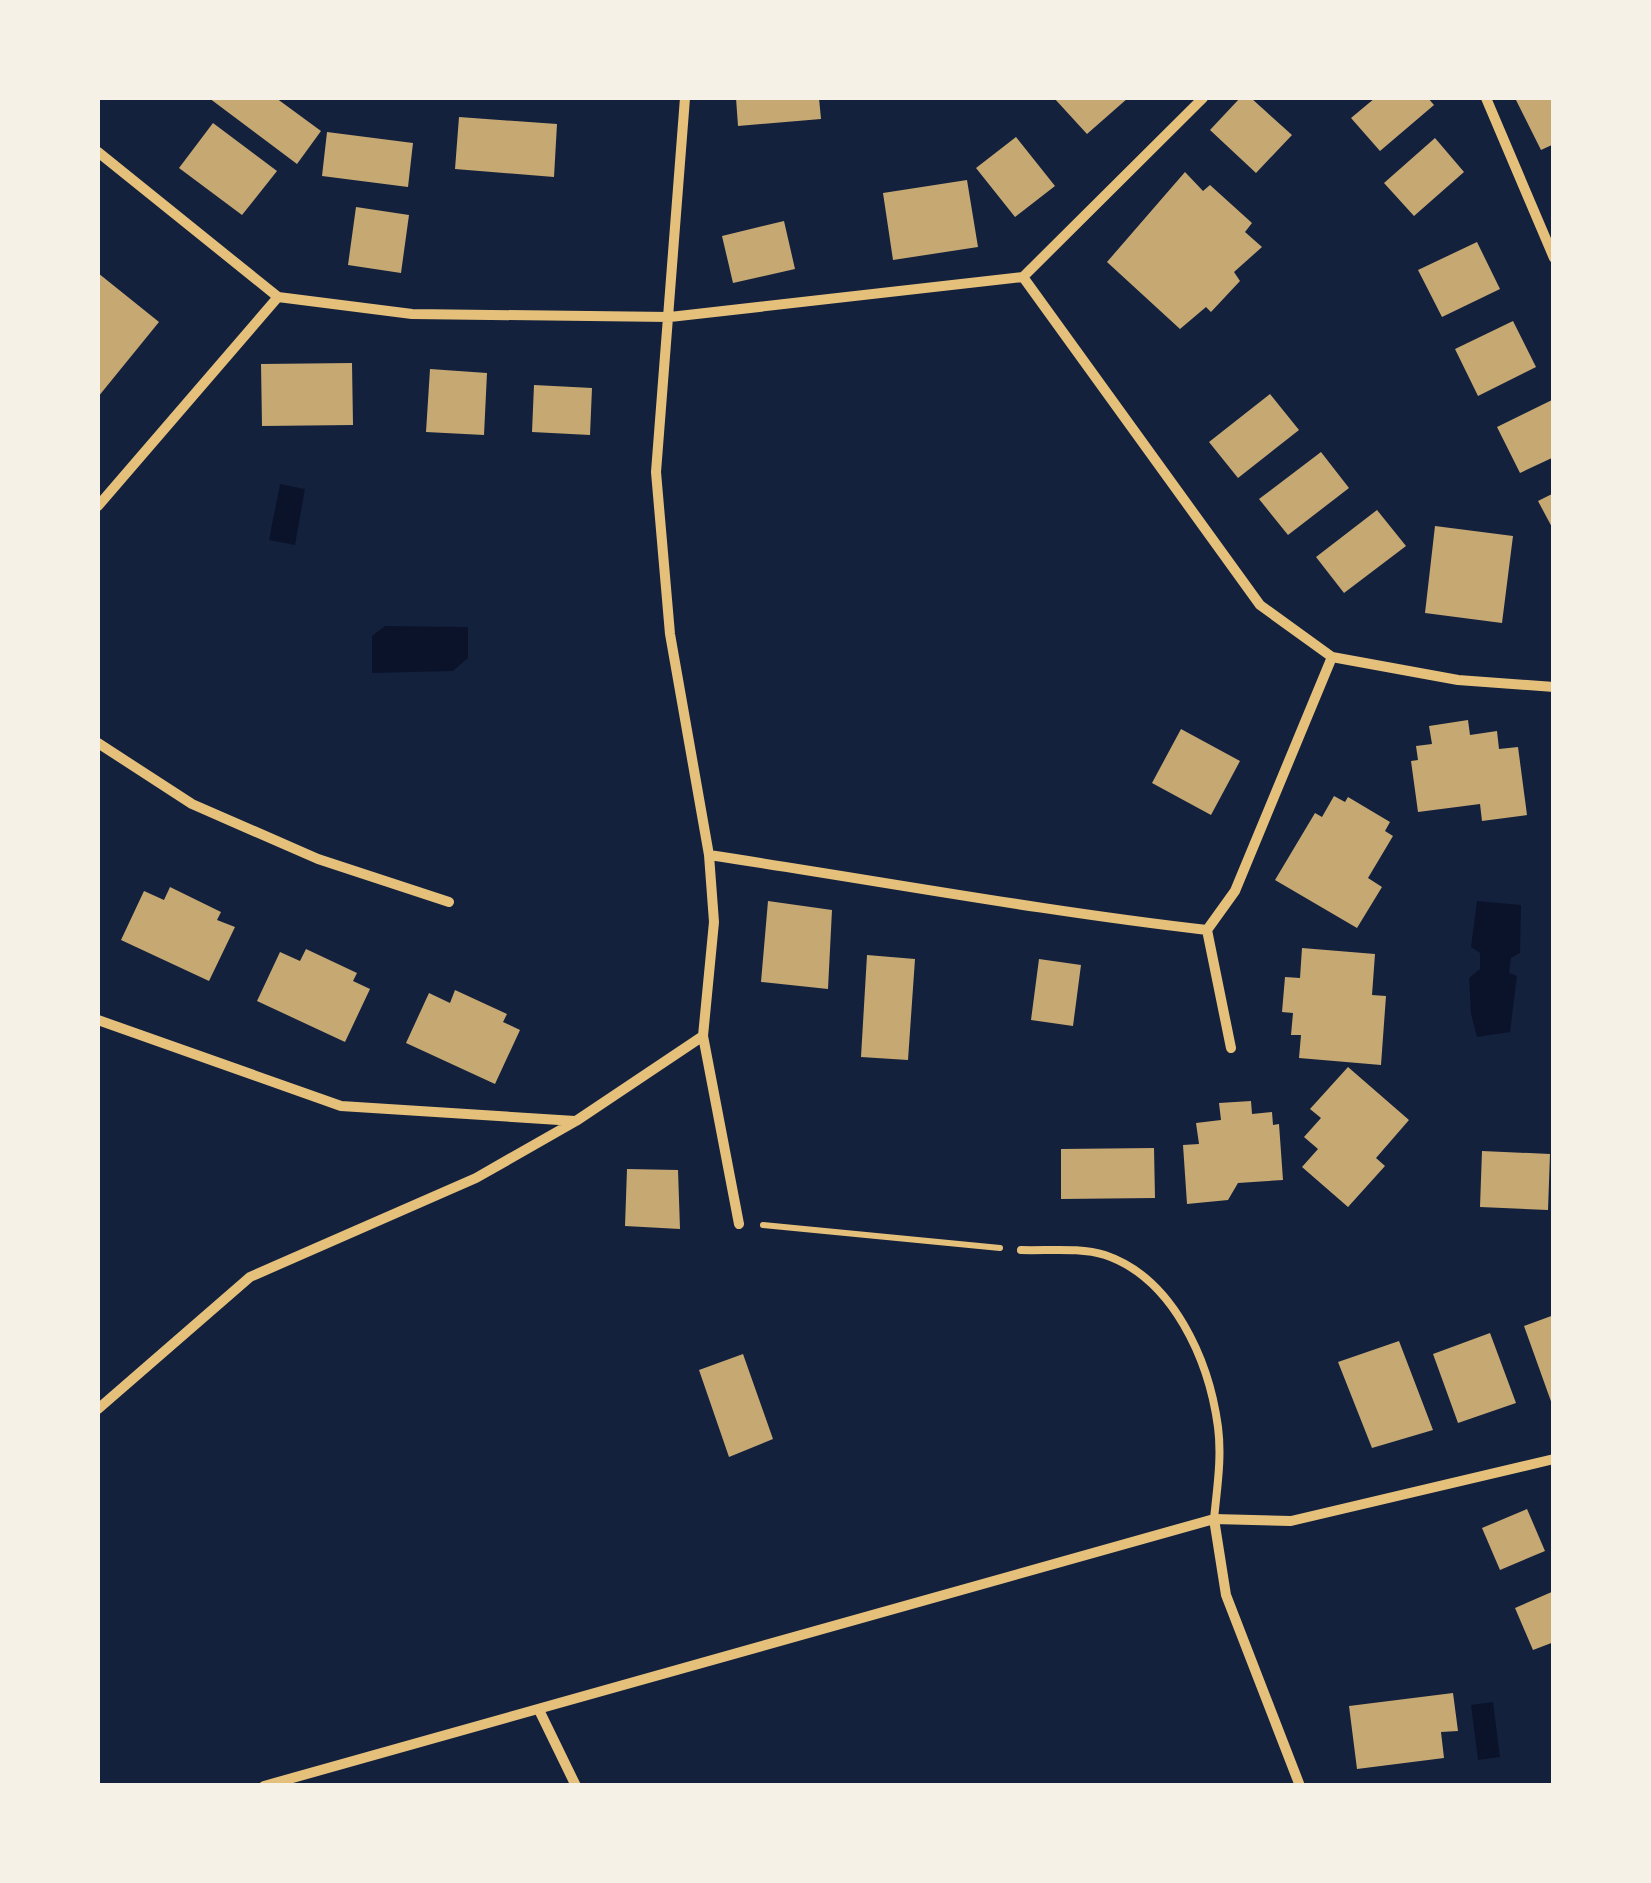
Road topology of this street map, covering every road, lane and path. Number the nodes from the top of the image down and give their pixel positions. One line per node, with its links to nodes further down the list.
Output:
1 (685, 98): 8 (street)
2 (1203, 98): 6 (street)
3 (1486, 98): 5 (street)
4 (98, 152): 7 (street)
5 (1554, 258)
6 (1023, 277): 8 (street); 10 (street)
7 (278, 297): 8 (street); 9 (street)
8 (670, 317): 13 (street)
9 (98, 506)
10 (1332, 657): 11 (street); 15 (street)
11 (1554, 688)
12 (98, 743): 14 (street)
13 (709, 855): 15 (street); 17 (street)
14 (449, 902)
15 (1207, 930): 18 (street)
16 (98, 1020): 19 (street)
17 (703, 1036): 19 (street); 20 (street)
18 (1232, 1048)
19 (576, 1122): 22 (street)
20 (739, 1224): 21 (path)
21 (1021, 1250): 24 (lane)
22 (98, 1409)
23 (1554, 1459): 24 (street)
24 (1214, 1519): 25 (street); 28 (street)
25 (539, 1710): 26 (street); 27 (street)
26 (264, 1786)
27 (576, 1786)
28 (1300, 1786)

